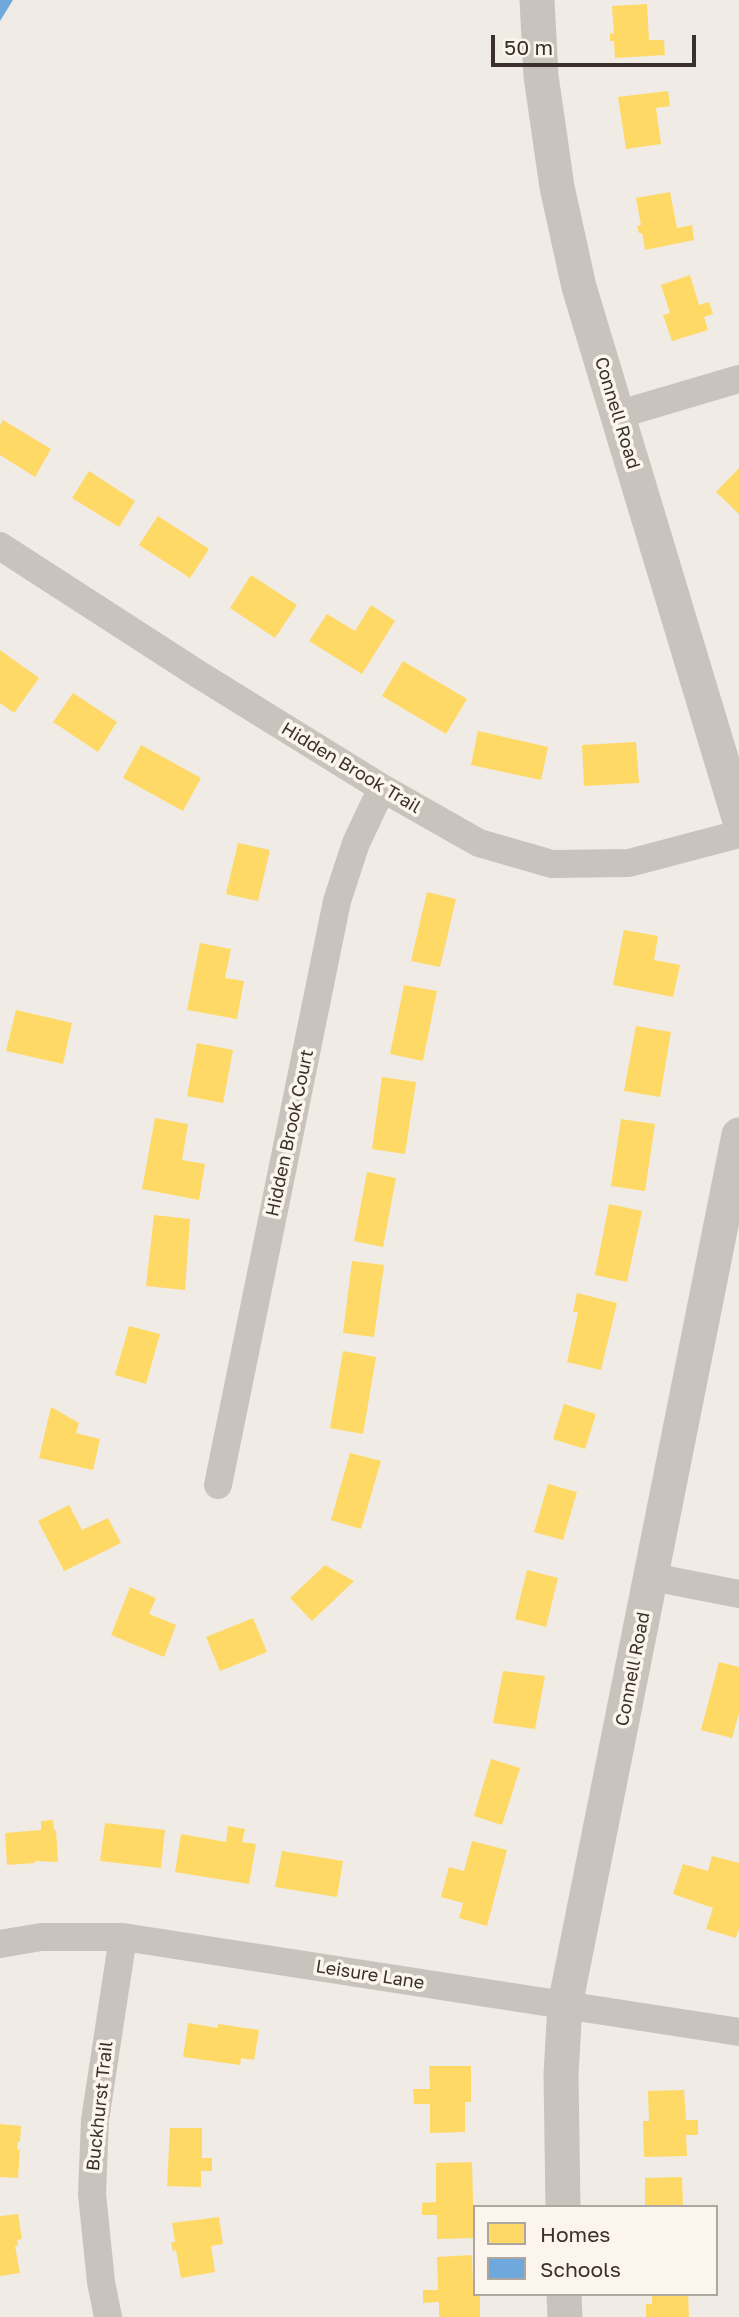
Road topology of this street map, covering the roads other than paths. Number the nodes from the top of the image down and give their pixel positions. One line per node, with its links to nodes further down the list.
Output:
1 (537, 0): 3 (street, Connell Road)
2 (739, 379): 3 (street)
3 (617, 415): 6 (street, Connell Road)
4 (0, 546): 5 (street, Hidden Brook Trail)
5 (382, 788): 7 (street, Hidden Brook Trail); 9 (street, Hidden Brook Court)
6 (739, 818)
7 (739, 834)
8 (739, 1135): 10 (street, Connell Road)
9 (218, 1485)
10 (652, 1577): 11 (street); 14 (street, Connell Road)
11 (739, 1594)
12 (123, 1937): 13 (street, Leisure Lane); 14 (street, Leisure Lane); 18 (street, Buckhurst Trail)
13 (0, 1944)
14 (565, 2005): 15 (street, Leisure Lane); 16 (street, Connell Road)
15 (739, 2032)
16 (563, 2205)
17 (564, 2296): 19 (street)
18 (108, 2317)
19 (565, 2317)

